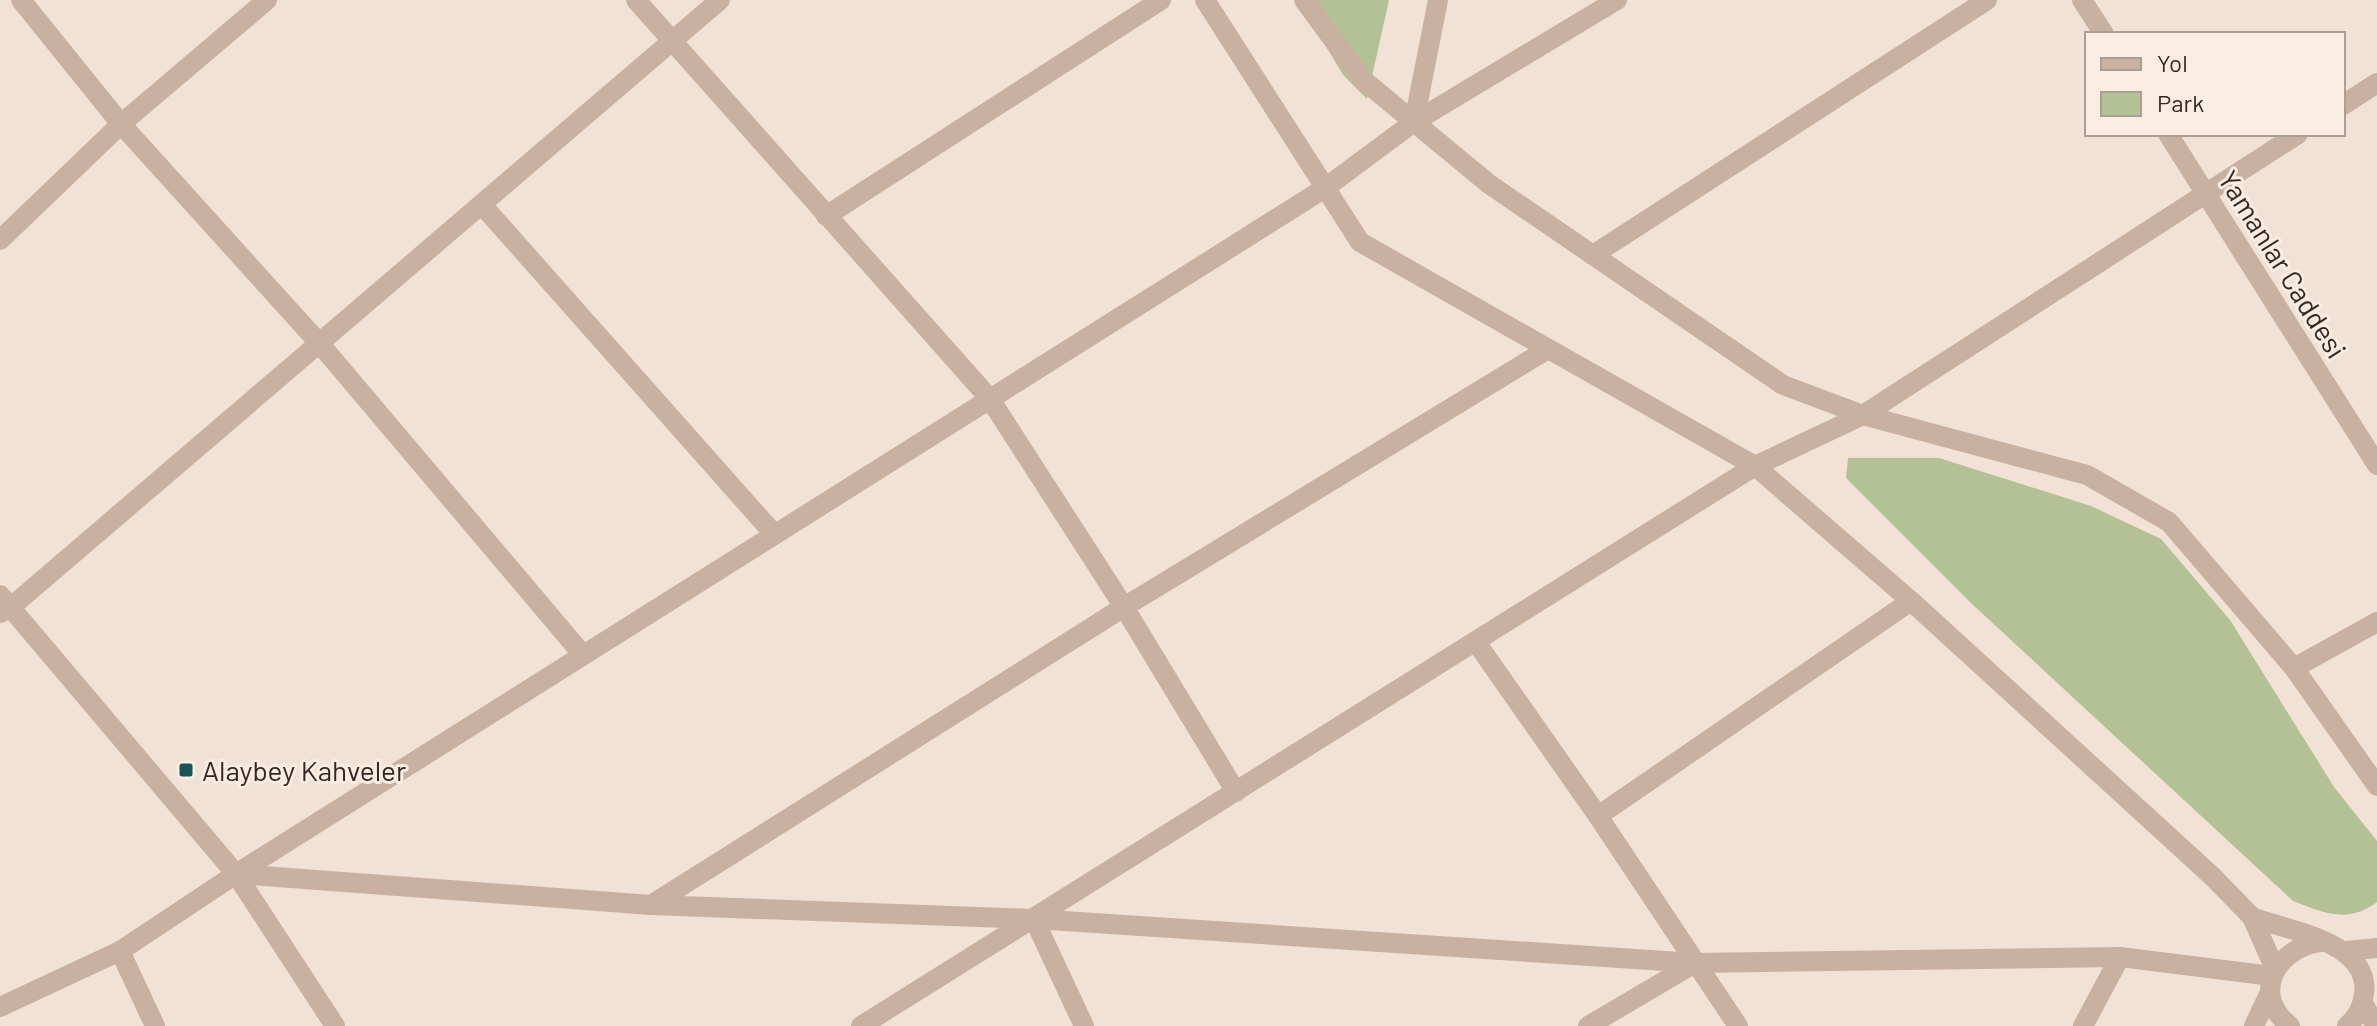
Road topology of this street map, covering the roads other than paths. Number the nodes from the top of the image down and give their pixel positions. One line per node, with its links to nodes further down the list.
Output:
1 (21, 0): 17 (street)
2 (267, 0): 17 (street)
3 (636, 0): 13 (street)
4 (720, 0): 13 (street)
5 (1161, 0): 23 (street)
6 (1205, 0): 20 (street)
7 (1304, 0): 16 (street)
8 (1438, 0): 16 (street)
9 (1617, 0): 16 (street)
10 (1987, 0): 25 (street)
11 (2082, 0): 12 (street)
12 (2103, 32)
13 (672, 42): 22 (street); 23 (street)
14 (2377, 83): 15 (street)
15 (2345, 104)
16 (1414, 122): 20 (street); 25 (street)
17 (121, 124): 24 (street); 26 (street)
18 (2169, 136): 21 (street, Yamanlar Caddesi)
19 (2295, 136): 21 (street)
20 (1325, 188): 27 (street); 28 (street)
21 (2205, 193): 29 (street); 30 (street, Yamanlar Caddesi)
22 (483, 206): 26 (street); 32 (street)
23 (826, 216): 28 (street)
24 (0, 240)
25 (1593, 255): 29 (street)
26 (320, 344): 34 (street); 38 (street)
27 (1548, 349): 31 (street); 35 (street)
28 (990, 399): 32 (street); 35 (street)
29 (1863, 415): 31 (street); 39 (street)
30 (2377, 465)
31 (1755, 466): 33 (street); 37 (street)
32 (774, 534): 38 (street)
33 (1911, 601): 42 (street); 45 (street)
34 (4, 605): 43 (street)
35 (1124, 607): 41 (street); 44 (street)
36 (2377, 622): 39 (street)
37 (1476, 642): 41 (street); 42 (street)
38 (583, 655): 43 (street)
39 (2294, 668): 40 (street)
40 (2377, 786)
41 (1236, 792): 46 (street)
42 (1598, 816): 52 (street)
43 (236, 874): 44 (street); 49 (street); 58 (street)
44 (651, 905): 46 (street)
45 (2252, 917): 47 (street); 54 (street)
46 (1034, 919): 52 (street); 59 (street); 60 (street)
47 (2320, 942): 50 (street); 54 (street)
48 (2377, 948): 50 (street)
49 (120, 951): 56 (street); 57 (street)
50 (2347, 951): 55 (street)
51 (2120, 957): 52 (street); 54 (street); 63 (street)
52 (1695, 963): 61 (street); 62 (street)
53 (2377, 970): 55 (street)
54 (2273, 979): 64 (street); 65 (street)
55 (2364, 996): 66 (street); 67 (street)
56 (0, 1007)
57 (155, 1026)
58 (335, 1026)
59 (861, 1026)
60 (1084, 1026)
61 (1588, 1026)
62 (1738, 1026)
63 (2083, 1026)
64 (2254, 1026)
65 (2290, 1026)
66 (2347, 1026)
67 (2376, 1026)

